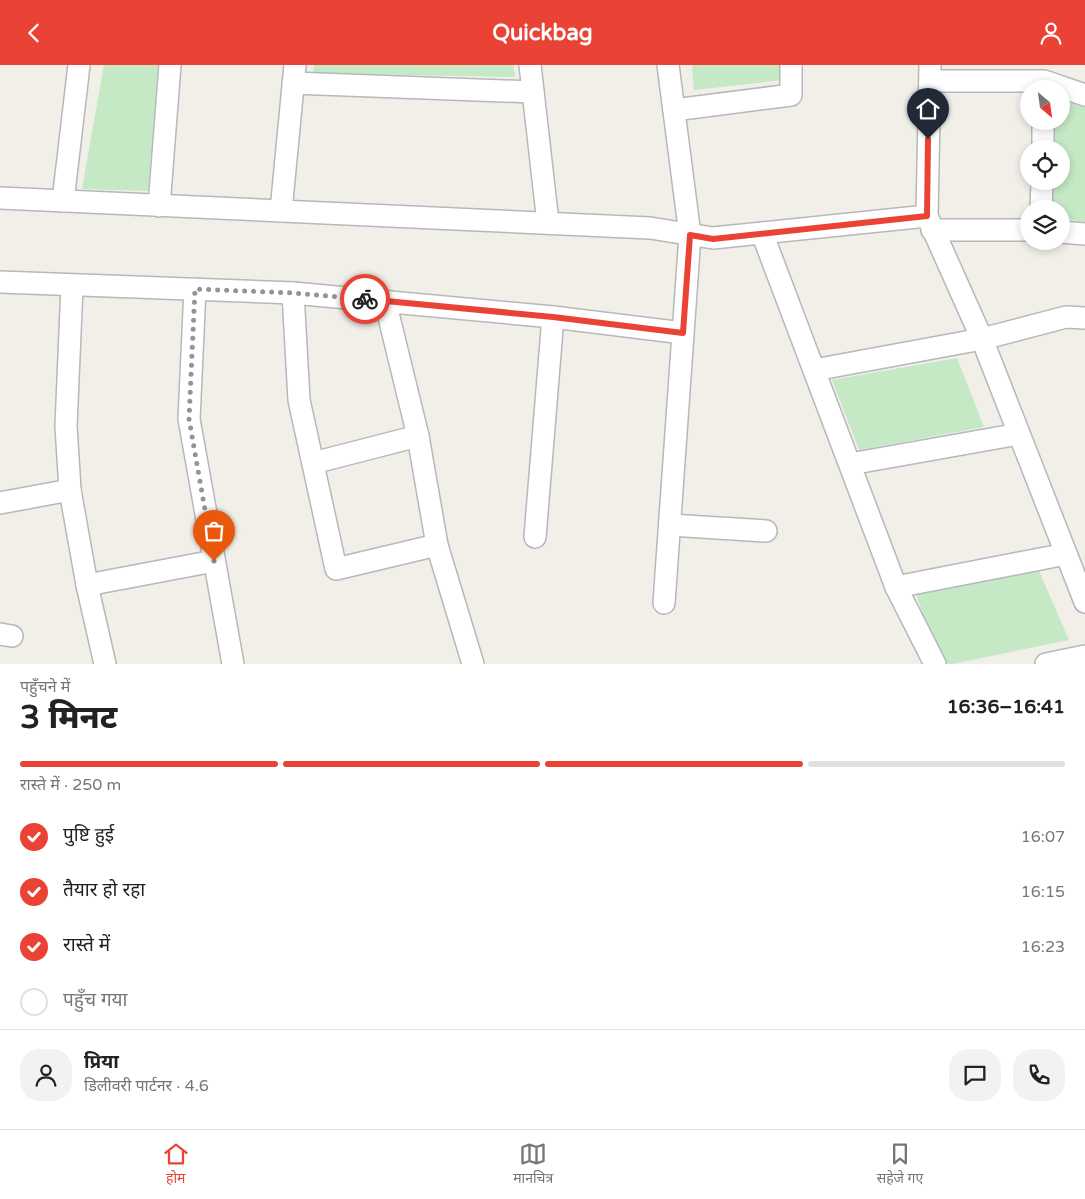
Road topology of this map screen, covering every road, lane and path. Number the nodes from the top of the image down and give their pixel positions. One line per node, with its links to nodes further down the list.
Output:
1 (79, 65): 13 (street)
2 (170, 65): 14 (street)
3 (530, 65): 9 (street)
4 (668, 65): 11 (street)
5 (791, 65): 11 (street)
6 (930, 73): 8 (street); 17 (street)
7 (294, 74): 9 (street); 15 (street)
8 (1044, 78): 10 (street)
9 (533, 92): 16 (street)
10 (1085, 95)
11 (674, 110): 22 (street)
12 (0, 198): 13 (street)
13 (63, 201): 14 (street)
14 (158, 205): 15 (street)
15 (281, 211): 16 (street)
16 (548, 223): 22 (street)
17 (930, 223): 18 (street); 19 (street); 31 (street)
18 (1020, 230)
19 (762, 233): 22 (street); 32 (street)
20 (1070, 233): 21 (street)
21 (1085, 234)
22 (690, 235): 30 (street)
23 (0, 282): 24 (street)
24 (72, 286): 25 (street); 37 (street)
25 (195, 289): 26 (street); 44 (street)
26 (294, 293): 27 (street); 35 (street)
27 (385, 301): 28 (street); 34 (street)
28 (553, 317): 30 (street); 41 (street)
29 (1085, 318): 31 (street)
30 (683, 333): 39 (street)
31 (982, 339): 32 (street); 33 (street)
32 (814, 370): 36 (street)
33 (1019, 434): 36 (street); 43 (street)
34 (418, 436): 35 (street); 42 (street)
35 (313, 463): 42 (street)
36 (850, 464): 46 (street)
37 (70, 490): 38 (street); 45 (street)
38 (0, 503)
39 (670, 525): 40 (street); 48 (street)
40 (766, 531)
41 (535, 537)
42 (437, 545): 52 (street)
43 (1066, 554): 46 (street); 47 (street)
44 (214, 561): 45 (street); 51 (street)
45 (87, 585): 50 (street)
46 (896, 587): 53 (street)
47 (1085, 602)
48 (664, 603)
49 (1085, 655): 54 (street)
50 (105, 664)
51 (233, 664)
52 (473, 664)
53 (935, 664)
54 (1046, 664)

